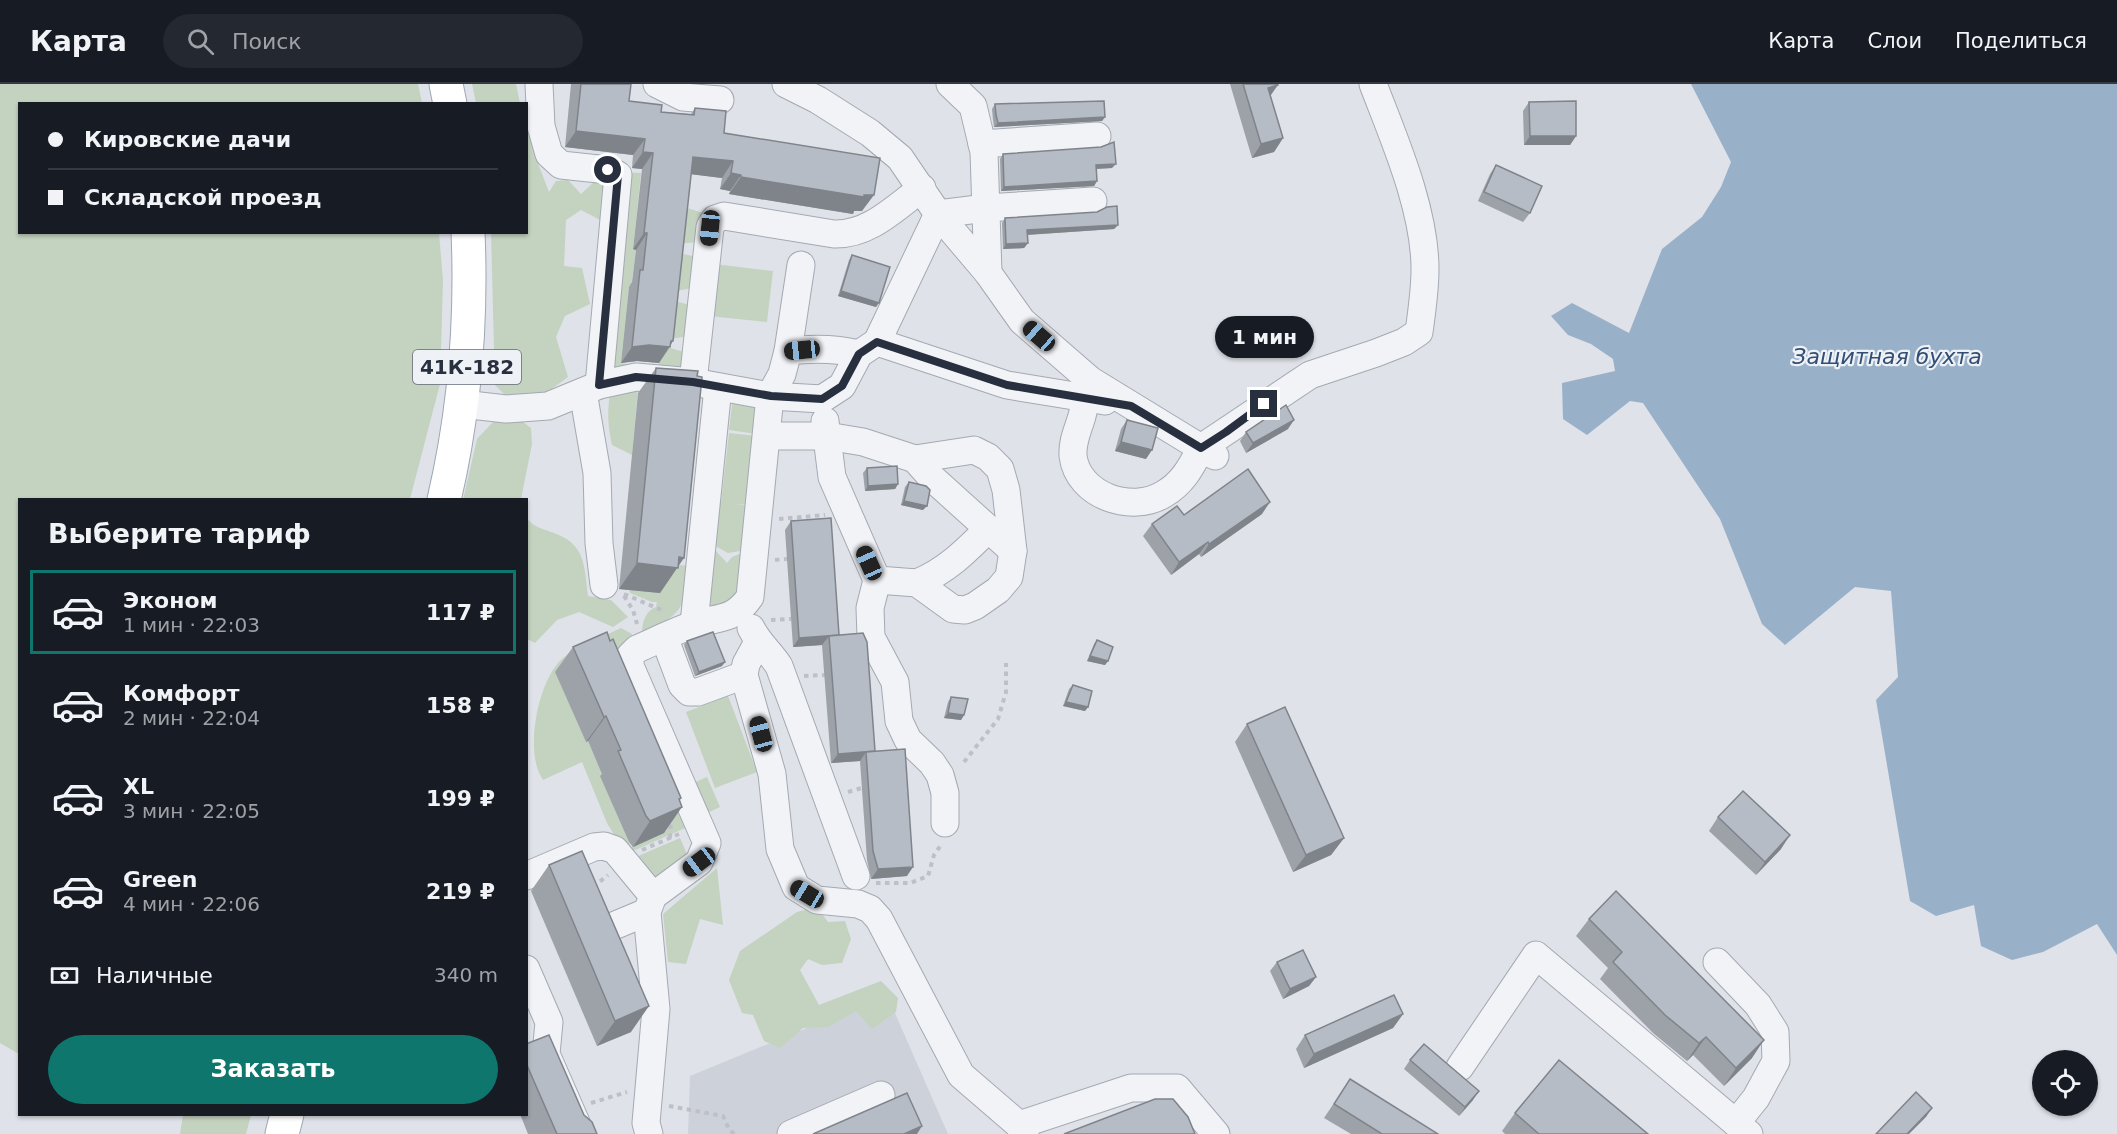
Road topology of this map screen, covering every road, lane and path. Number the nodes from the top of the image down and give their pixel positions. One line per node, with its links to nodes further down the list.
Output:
1 (446, 84): 8 (main road)
2 (539, 84): 21 (street)
3 (657, 84): 7 (street)
4 (786, 84): 11 (street)
5 (950, 84): 10 (street)
6 (1373, 84): 28 (street)
7 (720, 100)
8 (450, 102)
9 (1097, 136): 10 (street)
10 (982, 144): 13 (street)
11 (922, 188): 14 (street); 20 (street)
12 (1093, 201): 13 (street)
13 (986, 207): 14 (street); 17 (street)
14 (938, 214): 17 (street); 18 (street)
15 (468, 234): 25 (main road, 41К-182)
16 (801, 265): 19 (street)
17 (988, 273): 22 (street)
18 (868, 348): 19 (street); 22 (street); 24 (street)
19 (788, 351): 23 (street)
20 (705, 384): 21 (street); 23 (street); 39 (street)
21 (591, 388): 25 (street); 37 (street)
22 (1088, 389): 28 (street); 28 (street)
23 (771, 396): 24 (street); 26 (street)
24 (822, 399): 27 (street)
25 (462, 404): 30 (main road, 41К-182)
26 (766, 436): 27 (street); 32 (street)
27 (827, 436): 29 (street); 31 (street)
28 (1208, 452)
29 (915, 459): 33 (street); 34 (street)
30 (444, 498)
31 (847, 513): 32 (path); 35 (street)
32 (758, 523): 38 (street)
33 (987, 530): 34 (street); 36 (street)
34 (1012, 551): 36 (street)
35 (877, 580): 36 (street); 46 (street)
36 (917, 584)
37 (604, 585)
38 (742, 609): 39 (street); 41 (street)
39 (694, 624): 40 (street); 42 (path)
40 (664, 637): 42 (street); 44 (street)
41 (758, 642): 44 (street); 50 (street)
42 (637, 649): 47 (street)
43 (1006, 663): 45 (path)
44 (744, 675): 64 (street)
45 (964, 762)
46 (945, 823): 50 (path)
47 (699, 826): 48 (path); 52 (street)
48 (622, 859): 49 (street); 52 (street)
49 (528, 875)
50 (862, 879)
51 (588, 889): 53 (street)
52 (650, 904): 53 (street); 56 (street)
53 (620, 947): 56 (street)
54 (1717, 962): 63 (street)
55 (528, 974): 62 (street)
56 (655, 1029): 58 (street)
57 (1460, 1067): 63 (street)
58 (649, 1085): 62 (path); 66 (street)
59 (881, 1095): 68 (street)
60 (689, 1109): 67 (path)
61 (286, 1116): 65 (main road)
62 (575, 1122)
63 (1743, 1129)
64 (1022, 1130): 69 (street)
65 (282, 1134)
66 (649, 1134)
67 (734, 1134)
68 (791, 1134)
69 (1216, 1134)

